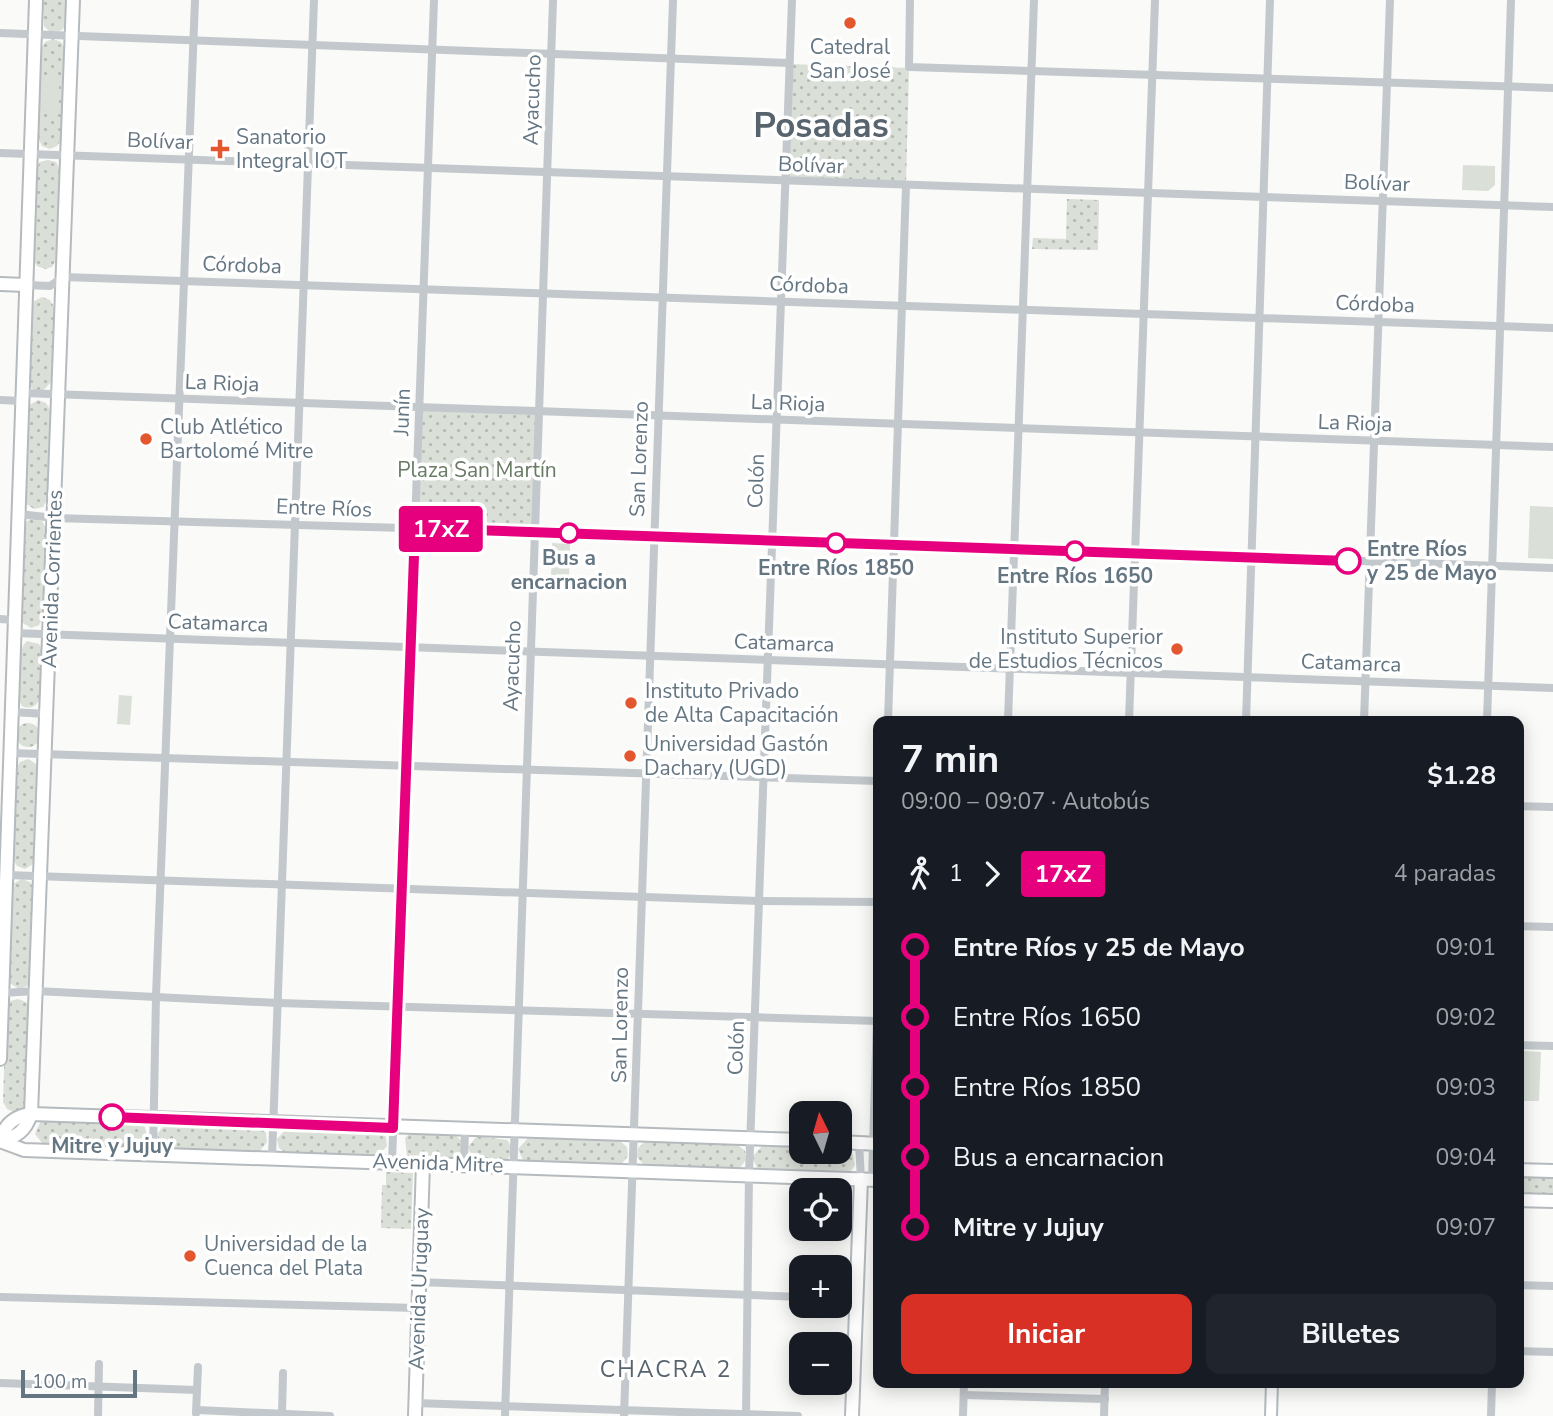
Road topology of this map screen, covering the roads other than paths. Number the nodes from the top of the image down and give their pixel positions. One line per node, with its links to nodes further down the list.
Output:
1 (36, 0): 16 (main road, Avenida Corrientes)
2 (73, 0): 17 (main road, Avenida Corrientes)
3 (195, 0): 18 (street)
4 (314, 0): 19 (street)
5 (434, 0): 20 (street, Junín)
6 (553, 0): 21 (street, Ayacucho)
7 (673, 0): 22 (street, San Lorenzo)
8 (792, 0): 23 (street, Colón)
9 (910, 0): 24 (street)
10 (1034, 0): 24 (street)
11 (1155, 0): 25 (street)
12 (1270, 0): 26 (street)
13 (1390, 0): 27 (street)
14 (1511, 0): 28 (street)
15 (0, 33): 16 (street)
16 (35, 34): 17 (street); 31 (main road, Avenida Corrientes)
17 (72, 36): 18 (street); 32 (main road, Avenida Corrientes)
18 (193, 43): 19 (street); 33 (street)
19 (312, 46): 20 (street); 34 (street)
20 (433, 51): 21 (street); 35 (street, Junín)
21 (551, 55): 22 (street); 36 (street, Ayacucho)
22 (671, 59): 23 (street); 37 (street, San Lorenzo)
23 (789, 63): 38 (street, Colón)
24 (1031, 71): 25 (street); 40 (street)
25 (1152, 75): 26 (street); 41 (street)
26 (1268, 79): 27 (street); 42 (street)
27 (1387, 83): 28 (street); 43 (street)
28 (1508, 87): 29 (street); 44 (street)
29 (1553, 88)
30 (0, 153): 31 (street, Bolívar)
31 (31, 154): 32 (street, Bolívar); 49 (main road, Avenida Corrientes)
32 (67, 155): 33 (street, Bolívar); 46 (main road, Avenida Corrientes)
33 (189, 160): 34 (street, Bolívar); 47 (street)
34 (308, 165): 35 (street, Bolívar); 50 (street)
35 (428, 169): 36 (street, Bolívar); 51 (street, Junín)
36 (547, 173): 37 (street, Bolívar); 52 (street, Ayacucho)
37 (666, 177): 38 (street, Bolívar); 53 (street, San Lorenzo)
38 (785, 181): 39 (street, Bolívar); 54 (street, Colón)
39 (906, 185): 40 (street, Bolívar); 55 (street)
40 (1027, 189): 41 (street, Bolívar); 56 (street)
41 (1148, 193): 42 (street, Bolívar); 57 (street)
42 (1264, 197): 43 (street, Bolívar); 58 (street)
43 (1383, 201): 44 (street, Bolívar); 59 (street)
44 (1504, 205): 45 (street, Bolívar); 60 (street)
45 (1553, 207)
46 (63, 277): 47 (street, Córdoba); 49 (street, Córdoba); 62 (main road, Avenida Corrientes)
47 (185, 281): 50 (street, Córdoba); 64 (street)
48 (0, 284): 49 (main road)
49 (26, 285): 63 (main road, Avenida Corrientes)
50 (303, 285): 51 (street, Córdoba); 66 (street)
51 (424, 289): 52 (street, Córdoba); 67 (street, Junín)
52 (541, 293): 53 (street, Córdoba); 68 (street, Ayacucho)
53 (662, 297): 54 (street, Córdoba); 69 (street, San Lorenzo)
54 (780, 301): 55 (street, Córdoba); 70 (street, Colón)
55 (902, 306): 56 (street, Córdoba); 71 (street)
56 (1023, 310): 57 (street, Córdoba); 72 (street)
57 (1143, 314): 58 (street, Córdoba); 73 (street)
58 (1259, 318): 59 (street, Córdoba); 74 (street)
59 (1379, 322): 60 (street, Córdoba); 75 (street)
60 (1500, 326): 61 (street, Córdoba); 76 (street)
61 (1553, 328)
62 (59, 394): 63 (street, La Rioja); 64 (street, La Rioja); 79 (main road, Avenida Corrientes)
63 (22, 397): 65 (street, La Rioja); 78 (main road, Avenida Corrientes)
64 (181, 399): 66 (street, La Rioja); 80 (street)
65 (0, 400)
66 (299, 404): 67 (street, La Rioja); 81 (street)
67 (420, 408): 68 (street, La Rioja); 82 (street, Junín)
68 (537, 412): 69 (street, La Rioja); 83 (street, Ayacucho)
69 (659, 416): 70 (street, La Rioja); 84 (street, San Lorenzo)
70 (776, 421): 71 (street, La Rioja); 85 (street, Colón)
71 (898, 425): 72 (street, La Rioja); 86 (street)
72 (1019, 429): 73 (street, La Rioja); 87 (street)
73 (1139, 433): 74 (street, La Rioja); 88 (street)
74 (1255, 437): 75 (street, La Rioja); 89 (street)
75 (1374, 441): 76 (street, La Rioja); 90 (street)
76 (1496, 445): 77 (street, La Rioja); 91 (street)
77 (1553, 447)
78 (19, 514): 79 (street, Entre Ríos); 94 (main road, Avenida Corrientes)
79 (54, 518): 80 (street, Entre Ríos); 96 (main road, Avenida Corrientes)
80 (176, 522): 81 (street, Entre Ríos); 97 (street)
81 (295, 525): 82 (street, Entre Ríos); 98 (street)
82 (415, 528): 83 (street, Entre Ríos); 99 (street, Junín)
83 (534, 532): 84 (street, Entre Ríos); 100 (street, Ayacucho)
84 (654, 536): 85 (street, Entre Ríos); 101 (street, San Lorenzo)
85 (772, 540): 86 (street, Entre Ríos); 102 (street, Colón)
86 (894, 545): 87 (street, Entre Ríos); 103 (street)
87 (1014, 549): 88 (street, Entre Ríos); 104 (street)
88 (1135, 553): 89 (street, Entre Ríos); 105 (street)
89 (1251, 557): 90 (street, Entre Ríos); 106 (street)
90 (1370, 561): 91 (street, Entre Ríos); 107 (street)
91 (1492, 566): 92 (street, Entre Ríos); 108 (street)
92 (1553, 568)
93 (0, 619): 94 (street)
94 (14, 620): 95 (main road, Avenida Corrientes)
95 (14, 634): 96 (street, Catamarca); 110 (main road, Avenida Corrientes)
96 (50, 634): 97 (street, Catamarca); 111 (main road, Avenida Corrientes)
97 (172, 639): 98 (street, Catamarca); 120 (street)
98 (291, 643): 99 (street, Catamarca); 121 (street)
99 (411, 648): 100 (street, Catamarca); 122 (street, Junín)
100 (530, 652): 101 (street, Catamarca); 123 (street, Ayacucho)
101 (650, 656): 102 (street, Catamarca); 124 (street, San Lorenzo)
102 (767, 660): 103 (street, Catamarca); 125 (street, Colón)
103 (890, 664): 104 (street, Catamarca); 112 (street)
104 (1010, 668): 105 (street, Catamarca); 113 (street)
105 (1131, 673): 106 (street, Catamarca); 114 (street)
106 (1247, 677): 107 (street, Catamarca); 115 (street)
107 (1366, 681): 108 (street, Catamarca); 116 (street)
108 (1488, 685): 109 (street, Catamarca); 117 (street)
109 (1553, 688)
110 (6, 712): 111 (street); 118 (main road, Avenida Corrientes)
111 (47, 714): 119 (main road, Avenida Corrientes)
112 (888, 716)
113 (1009, 716)
114 (1129, 716)
115 (1246, 716)
116 (1364, 716)
117 (1487, 716)
118 (10, 753): 119 (street); 127 (main road, Avenida Corrientes)
119 (45, 754): 120 (street); 131 (main road, Avenida Corrientes)
120 (167, 759): 121 (street); 132 (street)
121 (286, 763): 122 (street); 133 (street)
122 (407, 767): 123 (street); 134 (street, Junín)
123 (527, 772): 124 (street); 135 (street, Ayacucho)
124 (646, 772): 125 (street); 136 (street, San Lorenzo)
125 (765, 777): 126 (street); 137 (street, Colón)
126 (873, 781)
127 (5, 793): 130 (main road, Avenida Corrientes)
128 (1524, 806): 129 (street)
129 (1553, 807)
130 (6, 875): 131 (street); 139 (main road, Avenida Corrientes)
131 (41, 876): 132 (street); 142 (main road, Avenida Corrientes)
132 (163, 881): 133 (street); 144 (street)
133 (282, 885): 134 (street); 145 (street)
134 (404, 888): 135 (street); 146 (street, Junín)
135 (521, 894): 136 (street); 147 (street, Ayacucho)
136 (641, 898): 137 (street); 148 (street, San Lorenzo)
137 (759, 901): 138 (street); 149 (street, Colón)
138 (873, 902)
139 (2, 920): 143 (main road, Avenida Corrientes)
140 (1524, 926): 141 (street)
141 (1553, 927)
142 (36, 991): 143 (street); 144 (street); 154 (main road, Avenida Corrientes)
143 (2, 993): 153 (main road, Avenida Corrientes)
144 (156, 996): 145 (street); 155 (street)
145 (278, 1003): 146 (street); 156 (street)
146 (397, 1006): 147 (street); 157 (street, Junín)
147 (518, 1009): 148 (street); 159 (street, Ayacucho)
148 (637, 1013): 149 (street); 160 (street, San Lorenzo)
149 (755, 1017): 150 (street); 161 (street, Colón)
150 (873, 1021)
151 (1524, 1045): 152 (street)
152 (1553, 1046)
153 (0, 1059)
154 (31, 1114): 155 (main road, Avenida Mitre); 163 (main road)
155 (152, 1118): 156 (main road, Avenida Mitre); 167 (street)
156 (272, 1123): 157 (main road, Avenida Mitre); 168 (street)
157 (393, 1128): 158 (main road, Avenida Mitre); 169 (street, Junín)
158 (465, 1130): 159 (main road, Avenida Mitre); 171 (street)
159 (516, 1132): 160 (main road, Avenida Mitre); 172 (street, Ayacucho)
160 (636, 1133): 161 (main road, Avenida Mitre); 173 (street, San Lorenzo)
161 (751, 1138): 162 (main road, Avenida Mitre); 176 (street, Colón)
162 (789, 1139)
163 (0, 1140): 167 (main road, Avenida Mitre)
164 (852, 1143): 165 (main road)
165 (859, 1143): 166 (main road); 177 (street)
166 (873, 1144)
167 (153, 1154): 168 (main road, Avenida Mitre)
168 (272, 1158): 169 (main road, Avenida Mitre)
169 (392, 1162): 170 (main road, Avenida Mitre)
170 (423, 1163): 171 (main road, Avenida Mitre); 180 (main road, Avenida Uruguay)
171 (464, 1164): 172 (main road, Avenida Mitre)
172 (514, 1166): 173 (main road, Avenida Mitre); 183 (street, Ayacucho)
173 (633, 1170): 176 (main road, Avenida Mitre); 184 (street, San Lorenzo)
174 (1524, 1170): 175 (main road)
175 (1553, 1171)
176 (749, 1173): 177 (main road, Avenida Mitre); 185 (street, Colón)
177 (870, 1179): 189 (main road)
178 (1524, 1200): 179 (main road)
179 (1553, 1202)
180 (418, 1282): 183 (street); 190 (main road, Avenida Uruguay)
181 (1524, 1285): 182 (street)
182 (1553, 1286)
183 (509, 1287): 184 (street); 205 (street, Ayacucho)
184 (629, 1292): 185 (street); 209 (street, San Lorenzo)
185 (748, 1293): 186 (street); 210 (street, Colón)
186 (789, 1296)
187 (0, 1297): 190 (street)
188 (852, 1300): 189 (street)
189 (856, 1300): 215 (main road)
190 (417, 1308): 206 (main road, Avenida Uruguay)
191 (1524, 1351): 192 (street)
192 (1553, 1352)
193 (99, 1364): 197 (street)
194 (198, 1367): 202 (street)
195 (284, 1373): 208 (street)
196 (0, 1382): 197 (street)
197 (99, 1387): 202 (street); 211 (street)
198 (964, 1388): 203 (street)
199 (1105, 1388): 204 (street)
200 (1272, 1388): 218 (main road)
201 (1492, 1388): 219 (street)
202 (197, 1390): 207 (street)
203 (964, 1395): 204 (street); 216 (street)
204 (1105, 1399): 217 (street)
205 (505, 1406): 206 (street); 209 (street); 213 (street, Ayacucho)
206 (415, 1410)
207 (196, 1413): 208 (street)
208 (282, 1413): 212 (street)
209 (624, 1413): 210 (street)
210 (746, 1415): 214 (street)
211 (97, 1416)
212 (330, 1416)
213 (505, 1416)
214 (798, 1416)
215 (852, 1416)
216 (963, 1416)
217 (1104, 1416)
218 (1271, 1416)
219 (1491, 1416)

